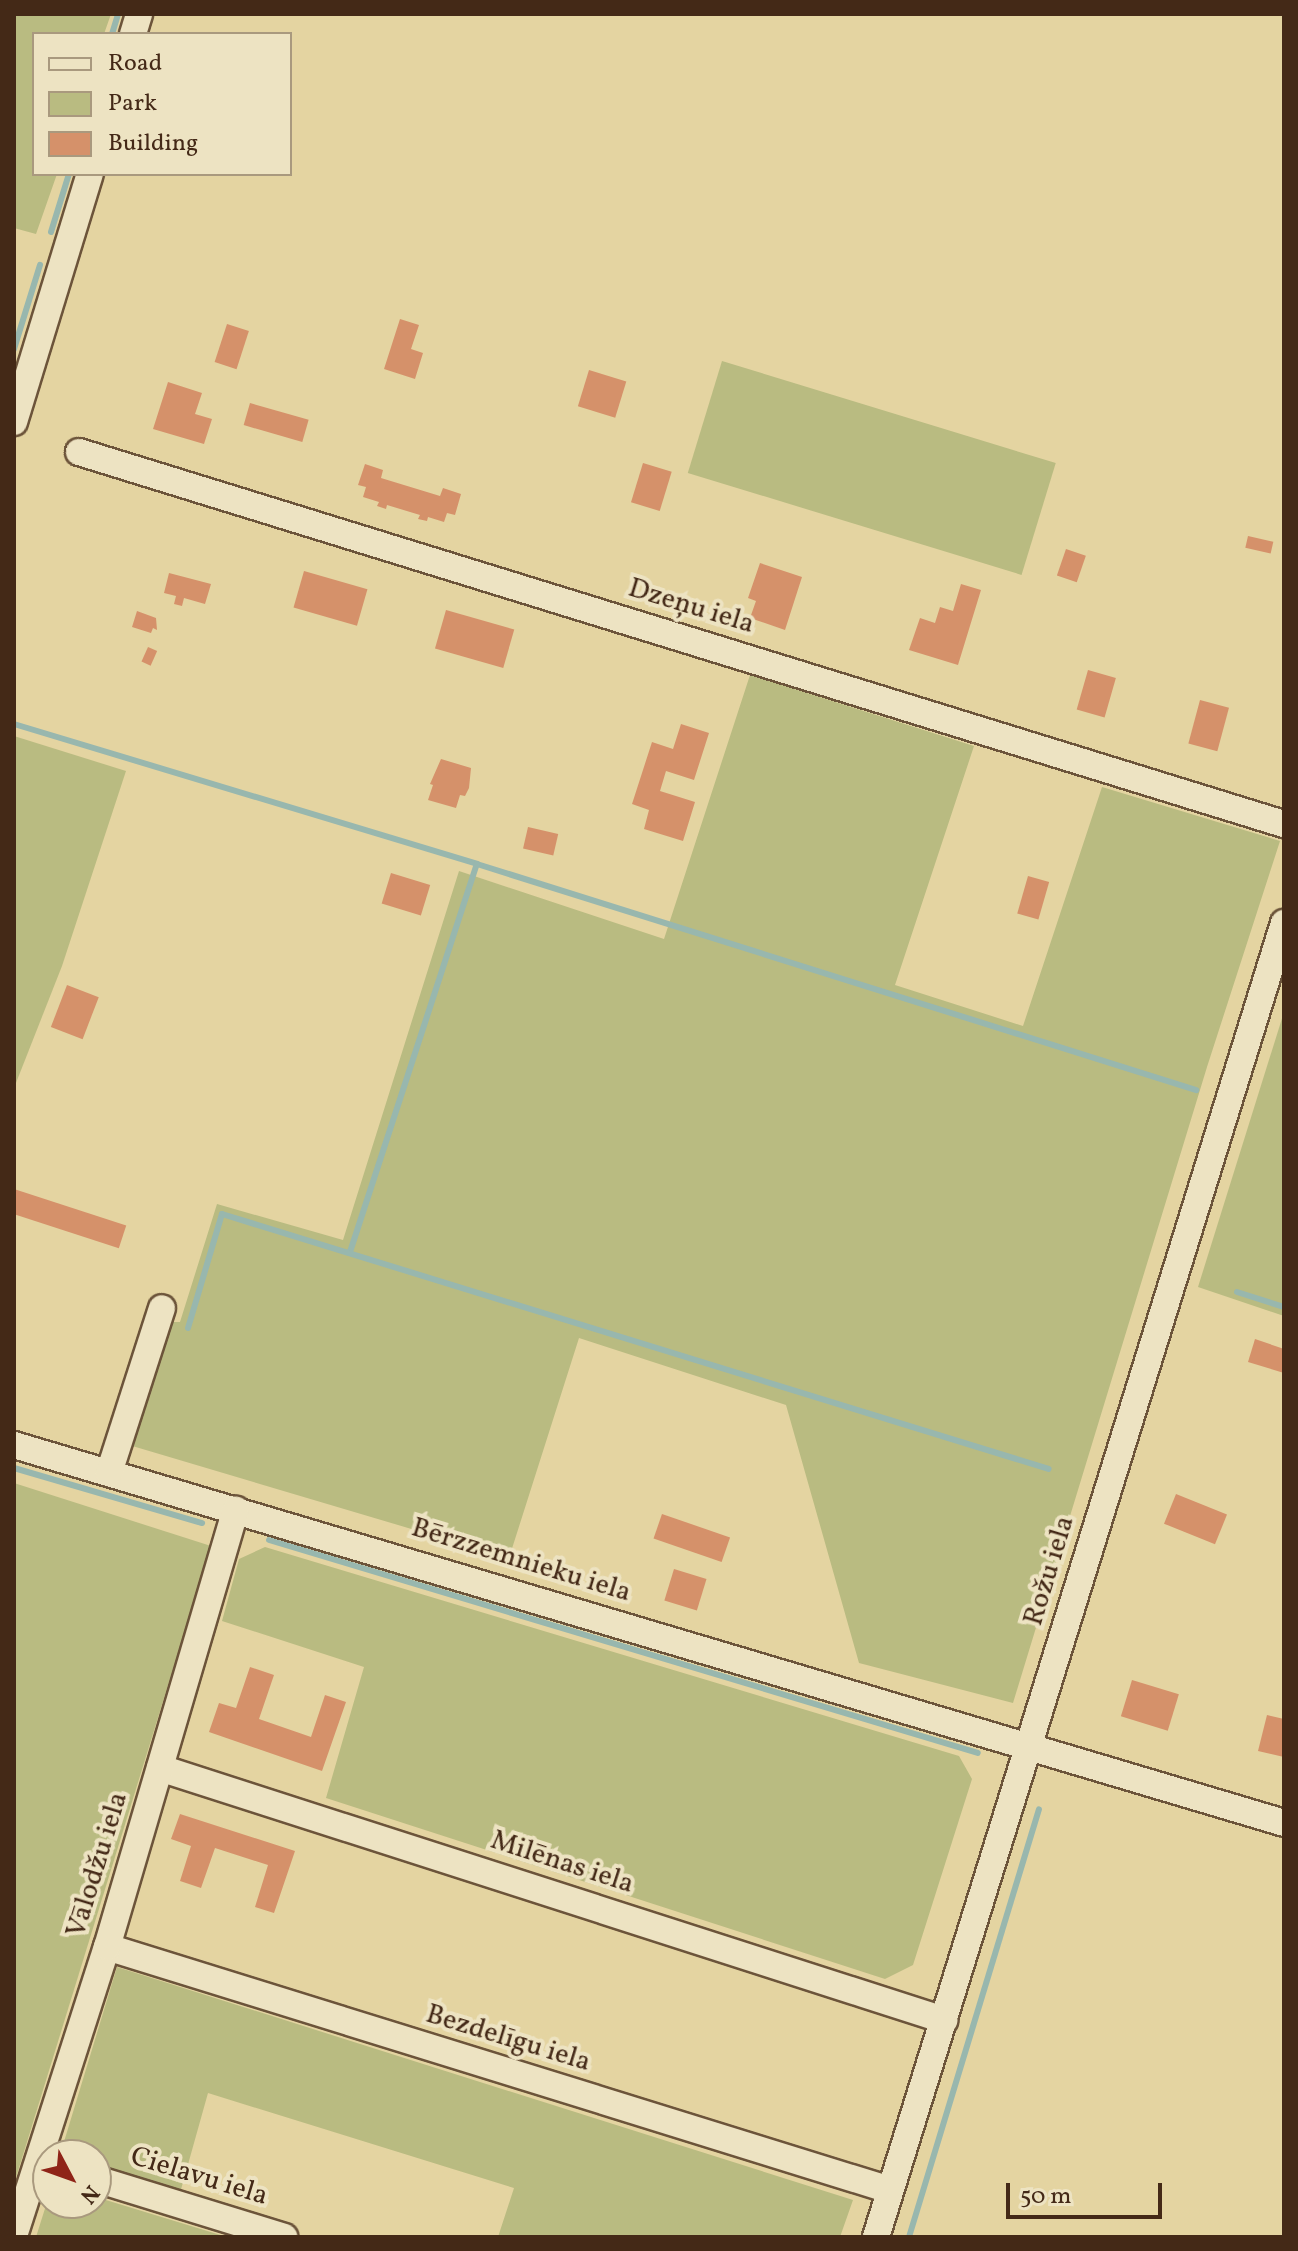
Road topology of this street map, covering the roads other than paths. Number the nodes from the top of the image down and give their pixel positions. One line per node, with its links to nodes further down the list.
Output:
1 (89, 176): 2 (street)
2 (14, 422)
3 (79, 452): 4 (street, Dzeņu iela)
4 (1284, 824)
5 (1284, 923): 10 (street, Rožu iela)
6 (162, 1308): 8 (street)
7 (14, 1445): 8 (street, Bērzzemnieku iela)
8 (109, 1473): 9 (street, Bērzzemnieku iela)
9 (236, 1510): 10 (street, Bērzzemnieku iela); 11 (street, Vālodžu iela)
10 (1019, 1743): 12 (street, Bērzzemnieku iela); 14 (street, Rožu iela)
11 (160, 1768): 13 (street, Vālodžu iela); 14 (street, Milēnas iela)
12 (1284, 1823)
13 (107, 1947): 15 (street, Vālodžu iela); 18 (street, Bezdelīgu iela)
14 (944, 2020): 18 (street, Rožu iela)
15 (50, 2139)
16 (112, 2184): 20 (street, Cielavu iela)
17 (32, 2190): 19 (street, Vālodžu iela)
18 (890, 2190): 21 (street, Rožu iela)
19 (14, 2236)
20 (284, 2237)
21 (876, 2237)

